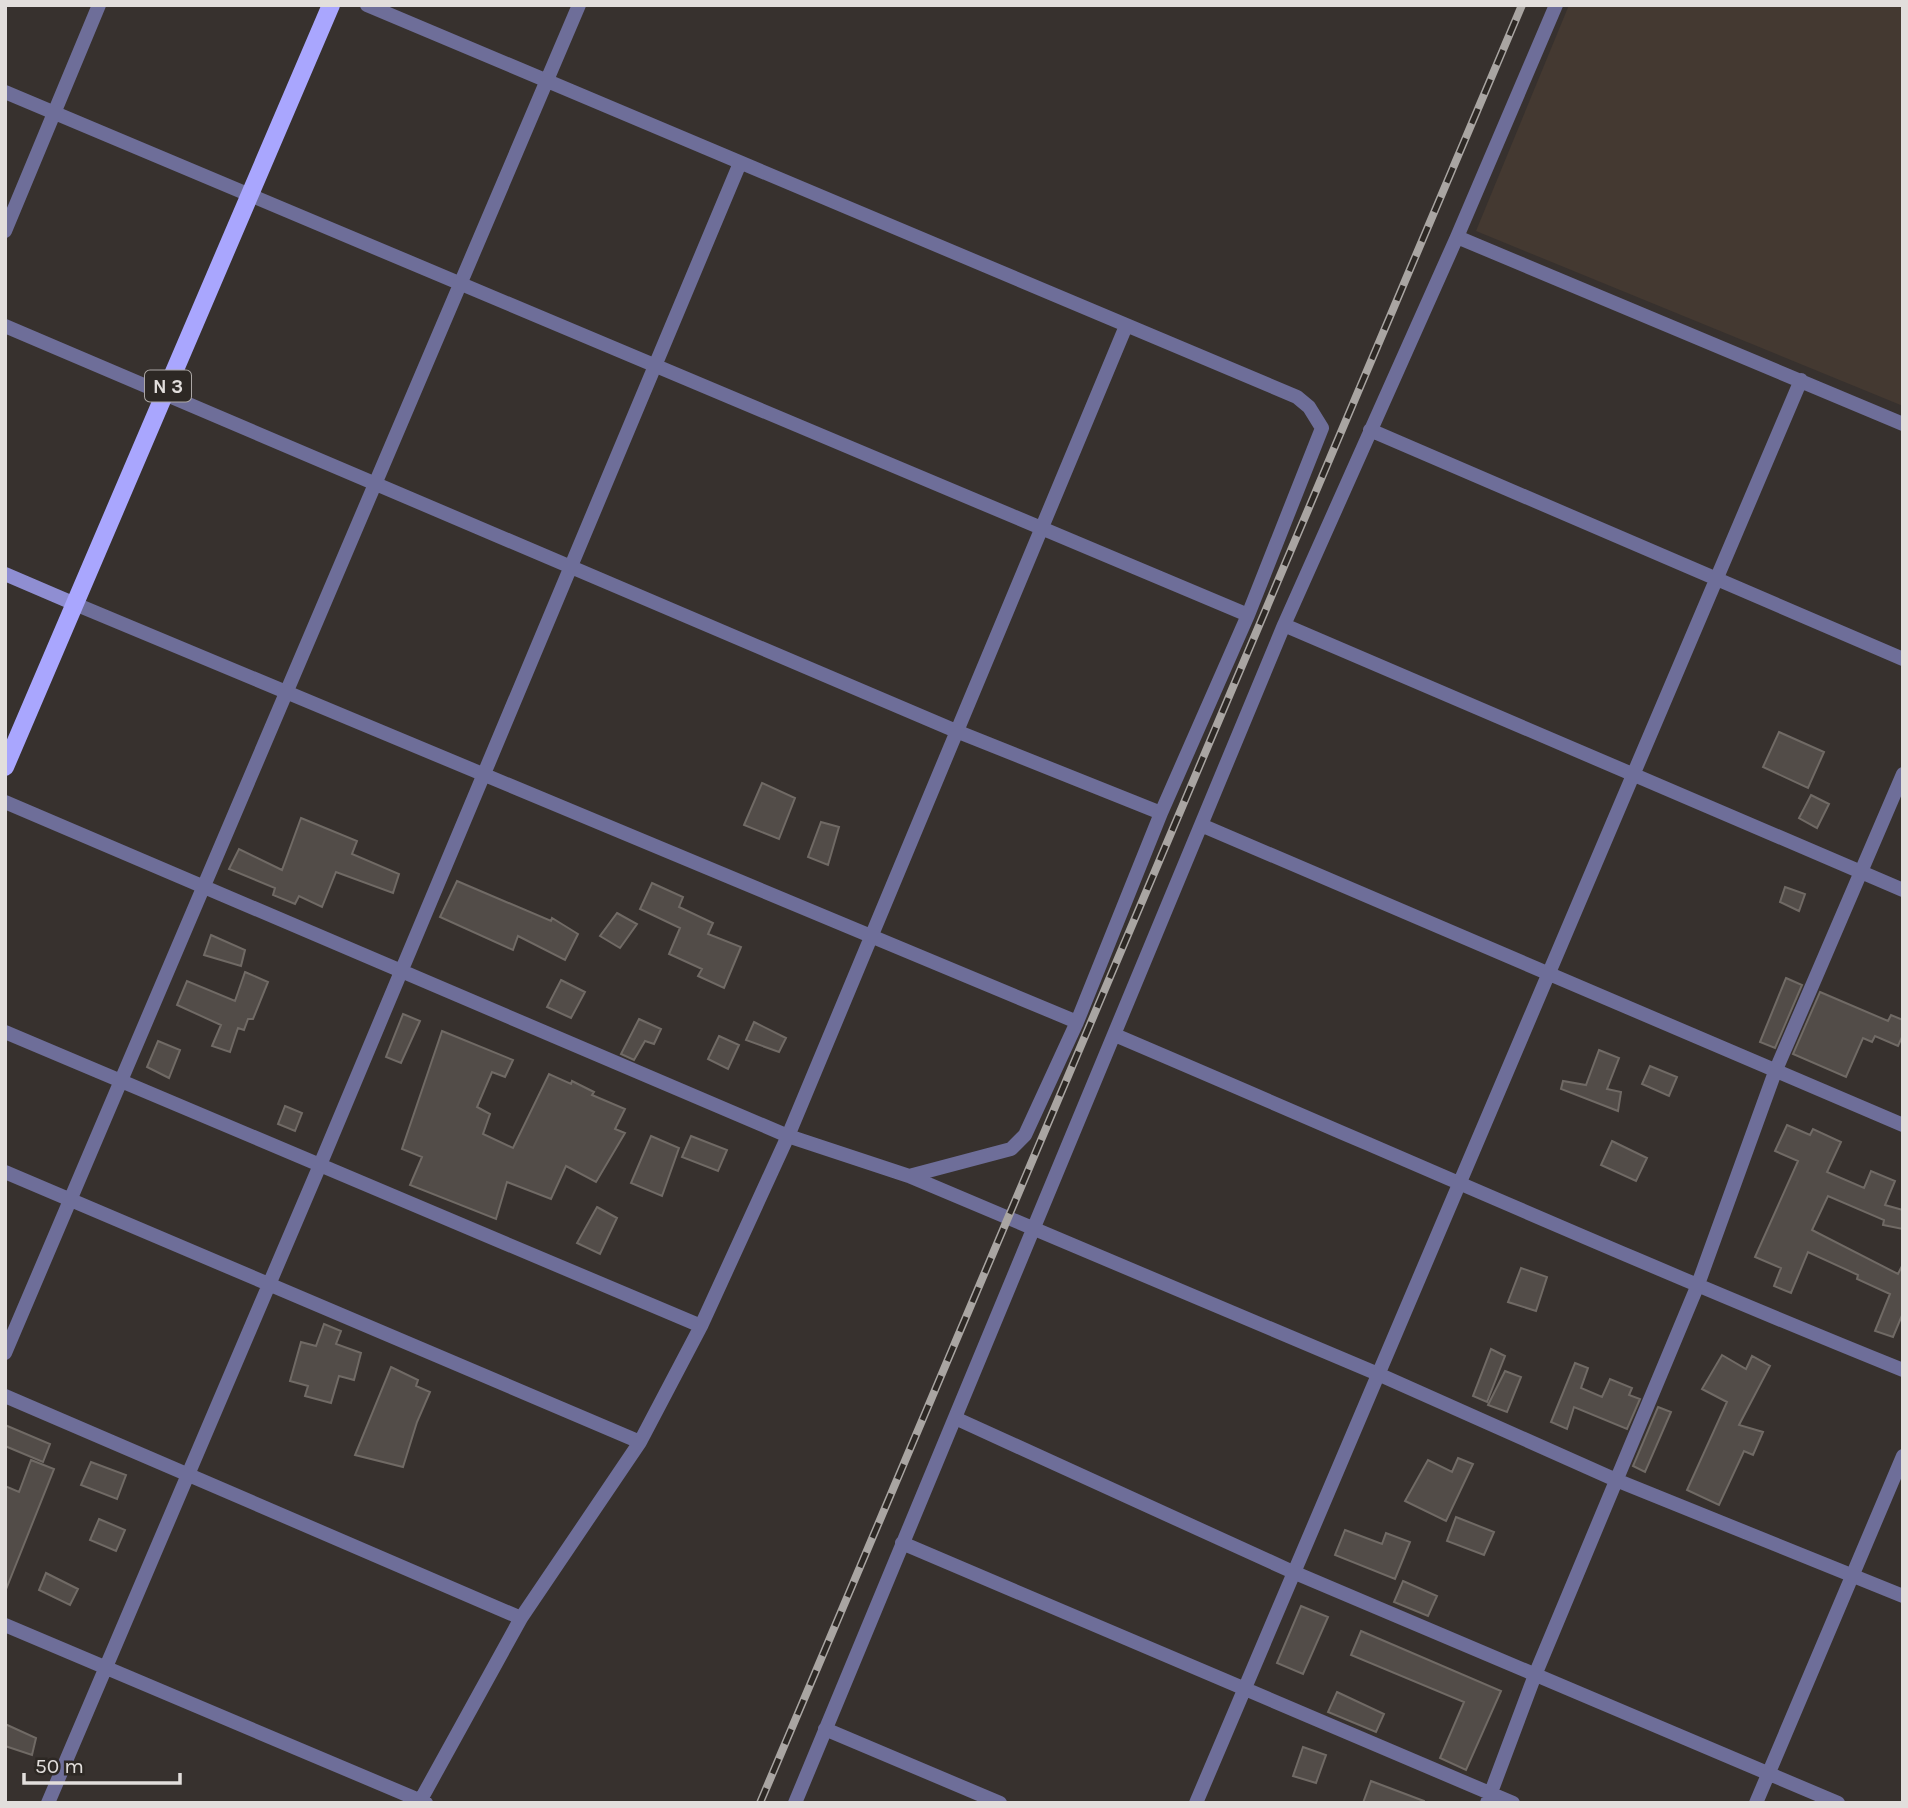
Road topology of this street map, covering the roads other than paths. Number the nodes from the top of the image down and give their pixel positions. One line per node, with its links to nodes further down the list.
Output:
1 (99, 5): 8 (street)
2 (331, 5): 10 (main road, N 3)
3 (367, 5): 6 (street)
4 (579, 5): 6 (street)
5 (1556, 5): 12 (street)
6 (547, 81): 9 (street); 13 (street)
7 (5, 92): 8 (street)
8 (54, 113): 10 (street); 11 (street)
9 (740, 163): 15 (street); 16 (street)
10 (250, 195): 13 (street); 18 (main road, N 3)
11 (5, 231)
12 (1457, 237): 17 (street); 20 (street)
13 (460, 284): 16 (street); 21 (street)
14 (5, 326): 18 (street)
15 (1126, 326): 22 (street); 27 (street)
16 (654, 366): 22 (street); 23 (street)
17 (1801, 380): 19 (street); 25 (street)
18 (164, 394): 21 (street); 26 (main road, N 3)
19 (1903, 424)
20 (1370, 430): 25 (street); 28 (street)
21 (375, 484): 23 (street); 30 (street)
22 (1041, 529): 27 (street); 31 (street)
23 (570, 566): 31 (street); 33 (street)
24 (5, 574): 26 (street)
25 (1717, 577): 29 (street); 34 (street)
26 (75, 604): 30 (street); 32 (main road, N 3)
27 (1248, 615): 37 (street)
28 (1284, 625): 34 (street); 38 (street)
29 (1903, 659)
30 (287, 692): 33 (street); 40 (street)
31 (956, 731): 37 (street); 42 (street)
32 (5, 767)
33 (482, 773): 42 (street); 43 (street)
34 (1633, 773): 39 (street); 44 (street)
35 (1903, 774): 39 (street)
36 (5, 802): 40 (street)
37 (1161, 813): 45 (street)
38 (1200, 825): 44 (street); 47 (street)
39 (1860, 873): 41 (street); 48 (street)
40 (204, 887): 43 (street); 49 (street)
41 (1903, 890)
42 (872, 936): 45 (street); 51 (street)
43 (399, 970): 51 (street); 52 (street)
44 (1548, 973): 48 (street); 55 (street)
45 (1077, 1022): 54 (street)
46 (5, 1032): 49 (street)
47 (1115, 1035): 55 (street); 57 (street)
48 (1775, 1072): 50 (street); 59 (street)
49 (122, 1081): 52 (street); 56 (street)
50 (1903, 1125)
51 (788, 1136): 54 (street); 60 (street)
52 (320, 1165): 58 (street); 60 (street)
53 (5, 1172): 56 (street)
54 (909, 1176): 57 (street)
55 (1460, 1181): 59 (street); 63 (street)
56 (71, 1200): 58 (street); 61 (street)
57 (1035, 1229): 63 (street); 65 (street)
58 (267, 1284): 66 (street); 68 (street)
59 (1697, 1287): 62 (street); 69 (street)
60 (701, 1326): 66 (street)
61 (5, 1353)
62 (1903, 1370)
63 (1378, 1374): 69 (street); 71 (street)
64 (5, 1396): 68 (street)
65 (955, 1418): 70 (street); 71 (street)
66 (640, 1442): 74 (street)
67 (1903, 1456): 72 (street)
68 (187, 1474): 74 (street); 76 (street)
69 (1616, 1480): 72 (street); 77 (street)
70 (902, 1543): 78 (street); 79 (street)
71 (1293, 1572): 77 (street); 78 (street)
72 (1852, 1575): 73 (street); 80 (street)
73 (1903, 1596)
74 (521, 1618): 82 (street)
75 (5, 1625): 76 (street)
76 (105, 1667): 82 (street); 83 (street)
77 (1535, 1675): 80 (street); 81 (street)
78 (1245, 1688): 81 (street); 86 (street)
79 (825, 1728): 84 (street); 85 (street)
80 (1768, 1774): 88 (street); 89 (street)
81 (1489, 1798): 87 (street)
82 (422, 1802)
83 (48, 1803)
84 (795, 1803)
85 (1000, 1803)
86 (1195, 1803)
87 (1513, 1803)
88 (1756, 1803)
89 (1838, 1803)

